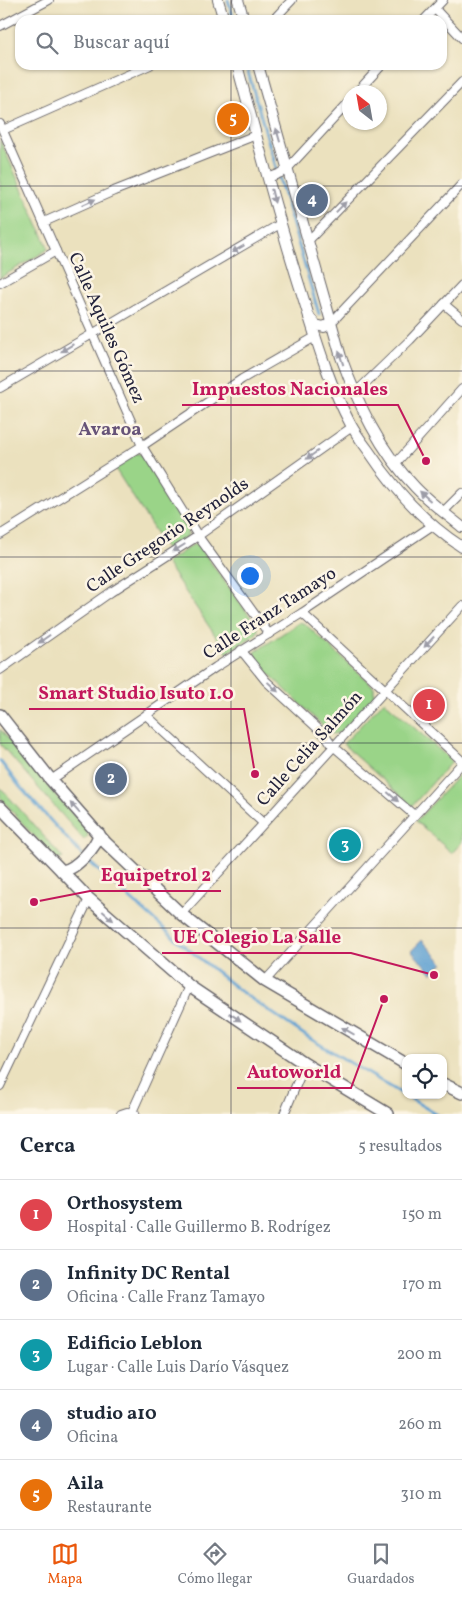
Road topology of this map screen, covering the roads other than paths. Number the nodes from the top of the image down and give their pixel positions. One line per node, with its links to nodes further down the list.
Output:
1 (49, 0): 7 (street)
2 (218, 0): 8 (street)
3 (238, 0): 9 (street)
4 (292, 0): 10 (street)
5 (443, 0): 6 (street)
6 (435, 10): 11 (street); 12 (street)
7 (21, 15)
8 (222, 15)
9 (242, 15)
10 (278, 15)
11 (430, 15)
12 (440, 15)
13 (15, 18): 15 (street)
14 (447, 22): 16 (street)
15 (0, 26)
16 (462, 38)
17 (138, 70): 24 (street)
18 (238, 70): 25 (street)
19 (259, 70): 26 (street, one-way to 19)
20 (378, 70): 22 (street)
21 (462, 82): 30 (street, one-way to 21)
22 (364, 85)
23 (342, 109): 26 (street)
24 (1, 127): 28 (street, Calle Aquiles Gómez)
25 (256, 135): 26 (street); 28 (street, one-way to 25)
26 (278, 174): 29 (street, one-way to 29); 30 (street)
27 (462, 184): 37 (street)
28 (44, 222): 31 (street, Calle Aquiles Gómez)
29 (280, 224): 35 (street); 38 (street, one-way to 38)
30 (307, 242): 37 (street)
31 (56, 251): 32 (street); 38 (street, Calle Aquiles Gómez)
32 (0, 283)
33 (462, 285): 34 (street)
34 (444, 304): 36 (street); 43 (street)
35 (308, 316): 37 (street); 39 (street)
36 (462, 319)
37 (331, 323): 40 (street)
38 (92, 333): 41 (street, one-way to 41); 45 (street, Calle Aquiles Gómez)
39 (315, 337): 40 (street); 44 (street); 45 (street)
40 (336, 341): 43 (street, one-way to 40)
41 (0, 388)
42 (462, 389): 46 (street)
43 (354, 394): 46 (street)
44 (352, 427): 49 (street); 52 (street, Calle Gregorio Reynolds, one-way to 52)
45 (142, 446): 51 (street); 52 (street, Calle Aquiles Gómez)
46 (396, 464): 48 (street, one-way to 46)
47 (462, 493): 48 (street)
48 (443, 512): 50 (street)
49 (432, 525): 53 (street); 55 (street, Calle Franz Tamayo)
50 (462, 527)
51 (0, 535)
52 (198, 536): 56 (street, Calle Aquiles Gómez); 58 (street, Calle Gregorio Reynolds, one-way to 58)
53 (462, 548)
54 (462, 606): 59 (street, Calle Celia Salmón, one-way to 59)
55 (302, 613): 56 (street, Calle Franz Tamayo); 59 (street)
56 (269, 634): 57 (street, Calle Franz Tamayo)
57 (241, 650): 61 (street, Calle Franz Tamayo); 62 (street, one-way to 62)
58 (0, 670)
59 (384, 690): 62 (street, Calle Celia Salmón); 63 (street)
60 (0, 715): 64 (main road)
61 (146, 715): 64 (street, Calle Franz Tamayo); 67 (street)
62 (333, 746): 66 (street, one-way to 66); 67 (street, Calle Celia Salmón)
63 (462, 762): 66 (street)
64 (51, 780): 68 (main road, one-way to 64)
65 (0, 807): 69 (main road)
66 (414, 815): 72 (street)
67 (263, 823): 71 (street, Calle Celia Salmón)
68 (98, 842): 69 (main road); 71 (main road)
69 (69, 871): 70 (main road)
70 (89, 899): 73 (main road, one-way to 73); 76 (street)
71 (181, 914): 72 (main road)
72 (265, 980): 74 (main road, one-way to 72)
73 (189, 986): 75 (main road, one-way to 75); 79 (street)
74 (402, 1062)
75 (305, 1064): 81 (street); 82 (main road)
76 (0, 1086)
77 (447, 1086): 78 (main road)
78 (462, 1093)
79 (134, 1113): 80 (street)
80 (121, 1114)
81 (284, 1114)
82 (388, 1114)

